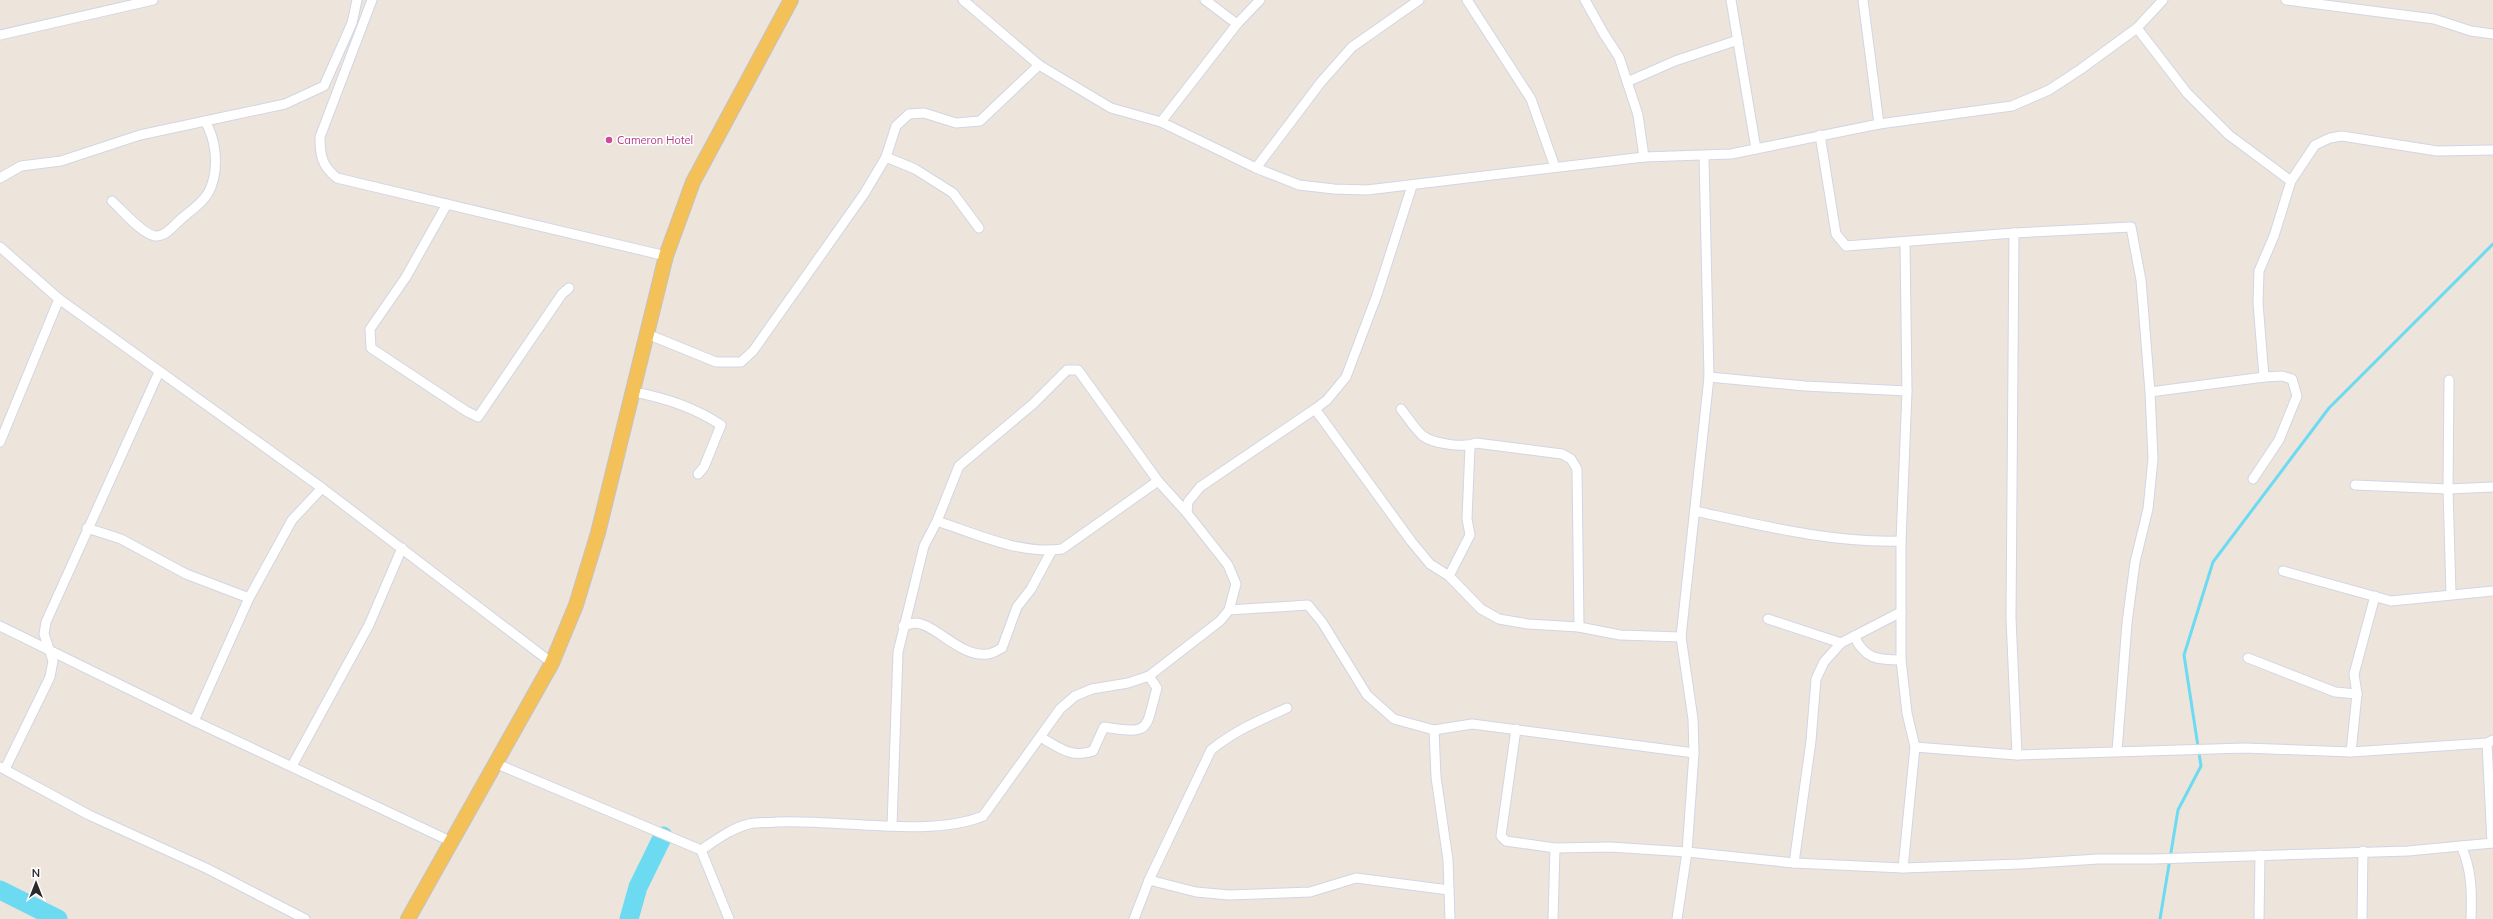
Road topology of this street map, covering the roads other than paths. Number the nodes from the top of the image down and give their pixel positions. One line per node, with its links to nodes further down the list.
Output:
1 (153, 0): 18 (street)
2 (357, 0): 22 (street)
3 (372, 0): 37 (street)
4 (791, 0): 42 (main road)
5 (963, 0): 20 (street)
6 (1205, 0): 15 (street)
7 (1260, 0): 15 (street)
8 (1420, 0): 32 (street)
9 (1467, 0): 31 (street)
10 (1585, 0): 21 (street)
11 (1731, 0): 19 (street)
12 (1863, 0): 24 (street)
13 (2163, 0): 16 (street)
14 (2286, 0): 17 (street)
15 (1236, 24): 23 (street)
16 (2137, 28): 24 (street); 34 (street)
17 (2493, 34)
18 (0, 35)
19 (1738, 40): 21 (street); 26 (street)
20 (1039, 65): 23 (street); 28 (street)
21 (1627, 82): 29 (street)
22 (205, 121): 33 (street); 36 (street)
23 (1161, 122): 32 (street)
24 (1879, 124): 25 (street)
25 (1820, 135): 26 (street); 40 (street)
26 (1756, 150): 30 (street)
27 (2493, 150): 34 (street)
28 (886, 156): 38 (street); 45 (street)
29 (1644, 157): 30 (street); 31 (street)
30 (1704, 157): 47 (street)
31 (1555, 167): 35 (street)
32 (1256, 168): 35 (street)
33 (0, 178)
34 (2291, 181): 48 (street)
35 (1412, 186): 53 (street)
36 (112, 201)
37 (447, 204): 42 (street); 43 (street)
38 (979, 228)
39 (2014, 232): 40 (street); 52 (street); 102 (street)
40 (1905, 242): 50 (street)
41 (0, 247): 44 (street)
42 (666, 256): 45 (main road)
43 (569, 288)
44 (59, 299): 46 (street); 55 (street)
45 (647, 334): 51 (main road)
46 (159, 372): 62 (street); 67 (street)
47 (1709, 377): 50 (street); 64 (street)
48 (2264, 377): 52 (street); 58 (street)
49 (2449, 380): 63 (street)
50 (1907, 391): 68 (street)
51 (634, 392): 57 (street); 89 (main road)
52 (2150, 392): 99 (street)
53 (1316, 409): 65 (street); 72 (street)
54 (1401, 410): 56 (street)
55 (0, 442)
56 (1470, 446): 72 (street); 82 (street)
57 (698, 474)
58 (2253, 479)
59 (1158, 481): 65 (street); 66 (street); 70 (street)
60 (2355, 485): 63 (street)
61 (2493, 487): 63 (street)
62 (322, 488): 69 (street); 76 (street)
63 (2448, 489): 74 (street)
64 (1695, 511): 68 (street); 84 (street)
65 (1187, 513): 77 (street)
66 (937, 521): 70 (street); 81 (street)
67 (87, 528): 76 (street); 86 (street)
68 (1901, 541): 78 (street)
69 (402, 548): 89 (street); 104 (street)
70 (1052, 550): 81 (street)
71 (2284, 572): 75 (street)
72 (1449, 576): 82 (street)
73 (2493, 591): 74 (street)
74 (2451, 594): 75 (street)
75 (2375, 596): 91 (street)
76 (249, 598): 93 (street)
77 (1229, 610): 90 (street); 95 (street)
78 (1901, 612): 83 (street); 88 (street)
79 (1768, 619): 85 (street)
80 (0, 626): 86 (street)
81 (903, 626): 106 (street)
82 (1579, 627): 84 (street)
83 (1854, 636): 85 (street); 88 (street)
84 (1681, 637): 101 (street)
85 (1841, 643): 115 (street)
86 (49, 651): 93 (street); 105 (street)
87 (2248, 658): 91 (street)
88 (1901, 660): 98 (street)
89 (552, 663): 103 (main road)
90 (1149, 676): 96 (street); 96 (street)
91 (2357, 694): 100 (street)
92 (1287, 708): 117 (street)
93 (194, 721): 104 (street)
94 (1516, 729): 95 (street); 101 (street); 110 (street)
95 (1434, 730): 118 (street)
96 (1040, 737): 106 (street)
97 (2490, 741): 100 (street); 108 (street)
98 (1915, 747): 102 (street); 116 (street)
99 (2117, 751): 100 (street); 102 (street)
100 (2351, 752)
101 (1694, 753): 113 (street)
102 (2017, 755)
103 (497, 764): 107 (main road); 111 (street)
104 (292, 766): 107 (street)
105 (2, 768): 119 (street)
106 (892, 826): 111 (street)
107 (450, 841): 120 (main road)
108 (2493, 843): 109 (street)
109 (2461, 846): 112 (street); 128 (street)
110 (1555, 848): 113 (street); 124 (street)
111 (701, 850): 121 (street)
112 (2363, 851): 114 (street); 127 (street)
113 (1687, 852): 115 (street); 125 (street)
114 (2260, 855): 116 (street); 126 (street)
115 (1794, 863): 116 (street)
116 (1903, 868)
117 (1149, 880): 118 (street); 122 (street)
118 (1449, 890): 123 (street)
119 (305, 919)
120 (408, 919)
121 (729, 919)
122 (1134, 919)
123 (1450, 919)
124 (1553, 919)
125 (1677, 919)
126 (2259, 919)
127 (2362, 919)
128 (2471, 919)

